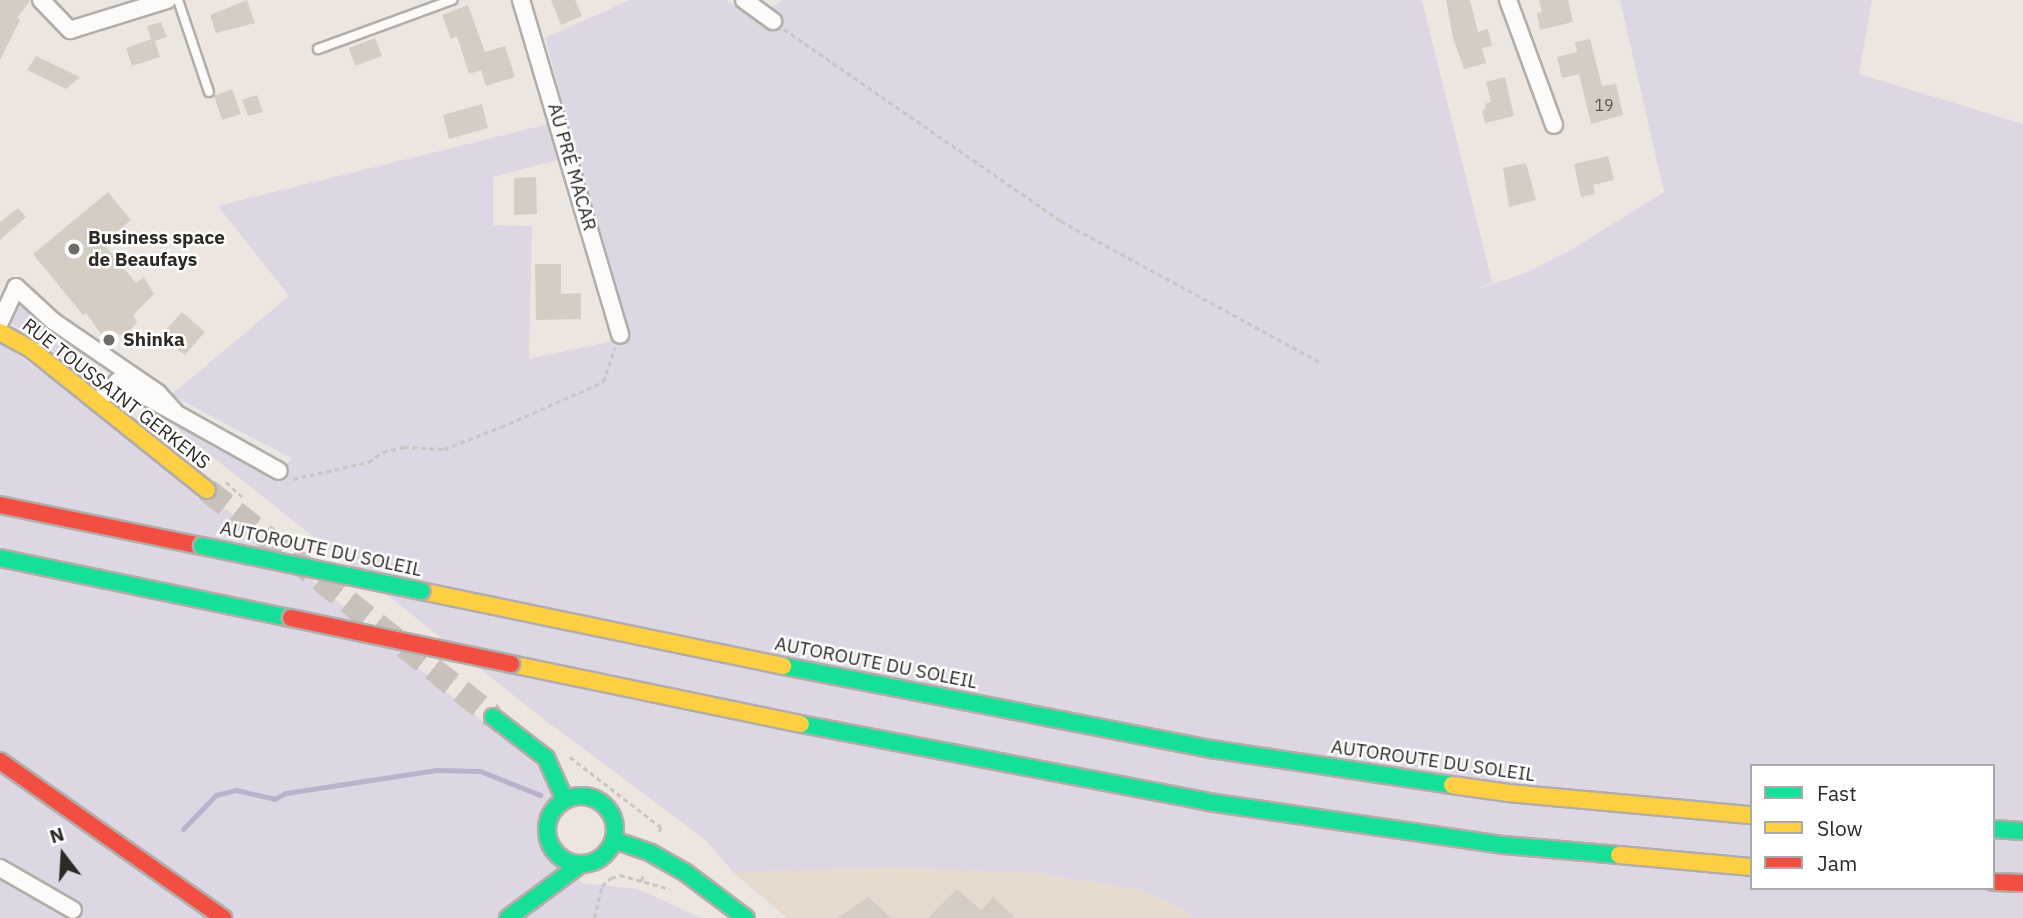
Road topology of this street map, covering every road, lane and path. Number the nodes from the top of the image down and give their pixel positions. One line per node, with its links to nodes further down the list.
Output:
1 (41, 0): 2 (street)
2 (167, 0)
3 (178, 0): 10 (lane)
4 (452, 0): 9 (lane)
5 (521, 0): 14 (street, AU PRÉ MACAR)
6 (744, 0): 8 (street)
7 (1508, 0): 11 (street)
8 (773, 21): 15 (path)
9 (318, 49)
10 (209, 92)
11 (1554, 125)
12 (0, 322): 17 (street)
13 (0, 332): 16 (main road, RUE TOUSSAINT GERKENS)
14 (620, 335): 18 (path)
15 (1321, 363)
16 (97, 402): 17 (street); 19 (main road, RUE TOUSSAINT GERKENS)
17 (175, 412): 18 (street)
18 (279, 471)
19 (207, 490)
20 (0, 505): 26 (main road, AUTOROUTE DU SOLEIL, bridge)
21 (0, 558): 32 (main road, bridge)
22 (493, 717): 25 (main road)
23 (567, 755): 30 (path)
24 (0, 761): 39 (main road)
25 (565, 800): 29 (main road); 31 (main road)
26 (1750, 815)
27 (1995, 829): 28 (main road)
28 (2023, 831)
29 (614, 841): 30 (main road); 31 (main road)
30 (651, 853): 34 (path); 42 (main road)
31 (581, 864): 40 (main road)
32 (1750, 867)
33 (0, 869): 38 (street)
34 (641, 881): 37 (path); 41 (path)
35 (1995, 881): 36 (main road)
36 (2023, 883)
37 (677, 891)
38 (73, 910)
39 (223, 918)
40 (508, 918)
41 (593, 918)
42 (746, 918)

